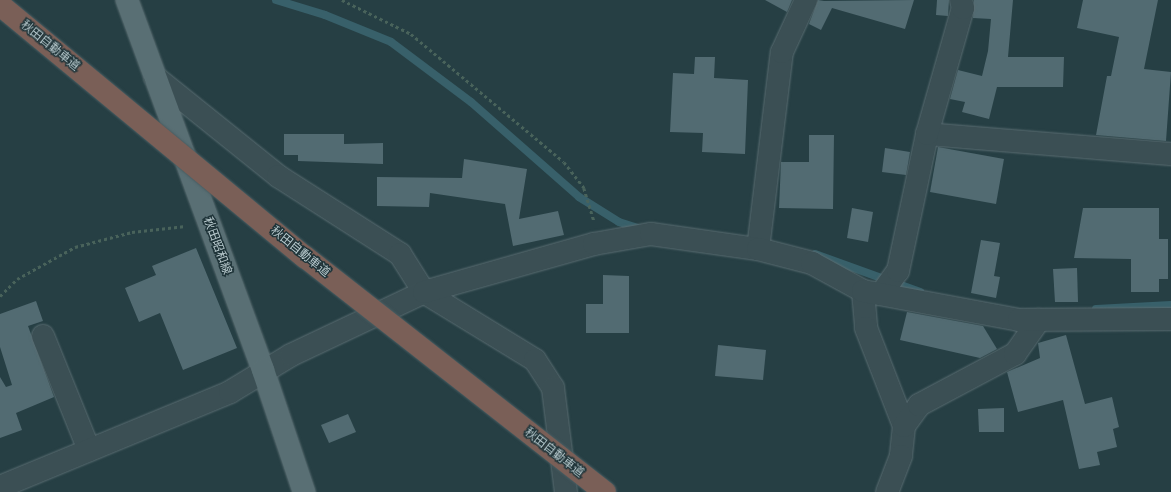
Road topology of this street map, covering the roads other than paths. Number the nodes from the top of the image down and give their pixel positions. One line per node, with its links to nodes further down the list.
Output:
1 (127, 0): 5 (main road, 秋田昭和線)
2 (806, 0): 8 (street)
3 (961, 0): 6 (street)
4 (0, 5): 20 (highway, 秋田自動車道, bridge)
5 (155, 77): 10 (street); 14 (main road, 秋田昭和線)
6 (927, 134): 7 (street); 9 (street)
7 (1171, 154)
8 (759, 244): 9 (street); 10 (street)
9 (881, 287): 12 (street); 15 (street)
10 (424, 292): 14 (street); 19 (street)
11 (1171, 319): 12 (street)
12 (1039, 320): 15 (street)
13 (43, 336): 16 (street)
14 (264, 370): 16 (street); 18 (main road, 秋田昭和線)
15 (904, 426): 21 (street)
16 (89, 450): 17 (street)
17 (13, 487)
18 (304, 492)
19 (566, 492)
20 (605, 492)
21 (887, 492)

